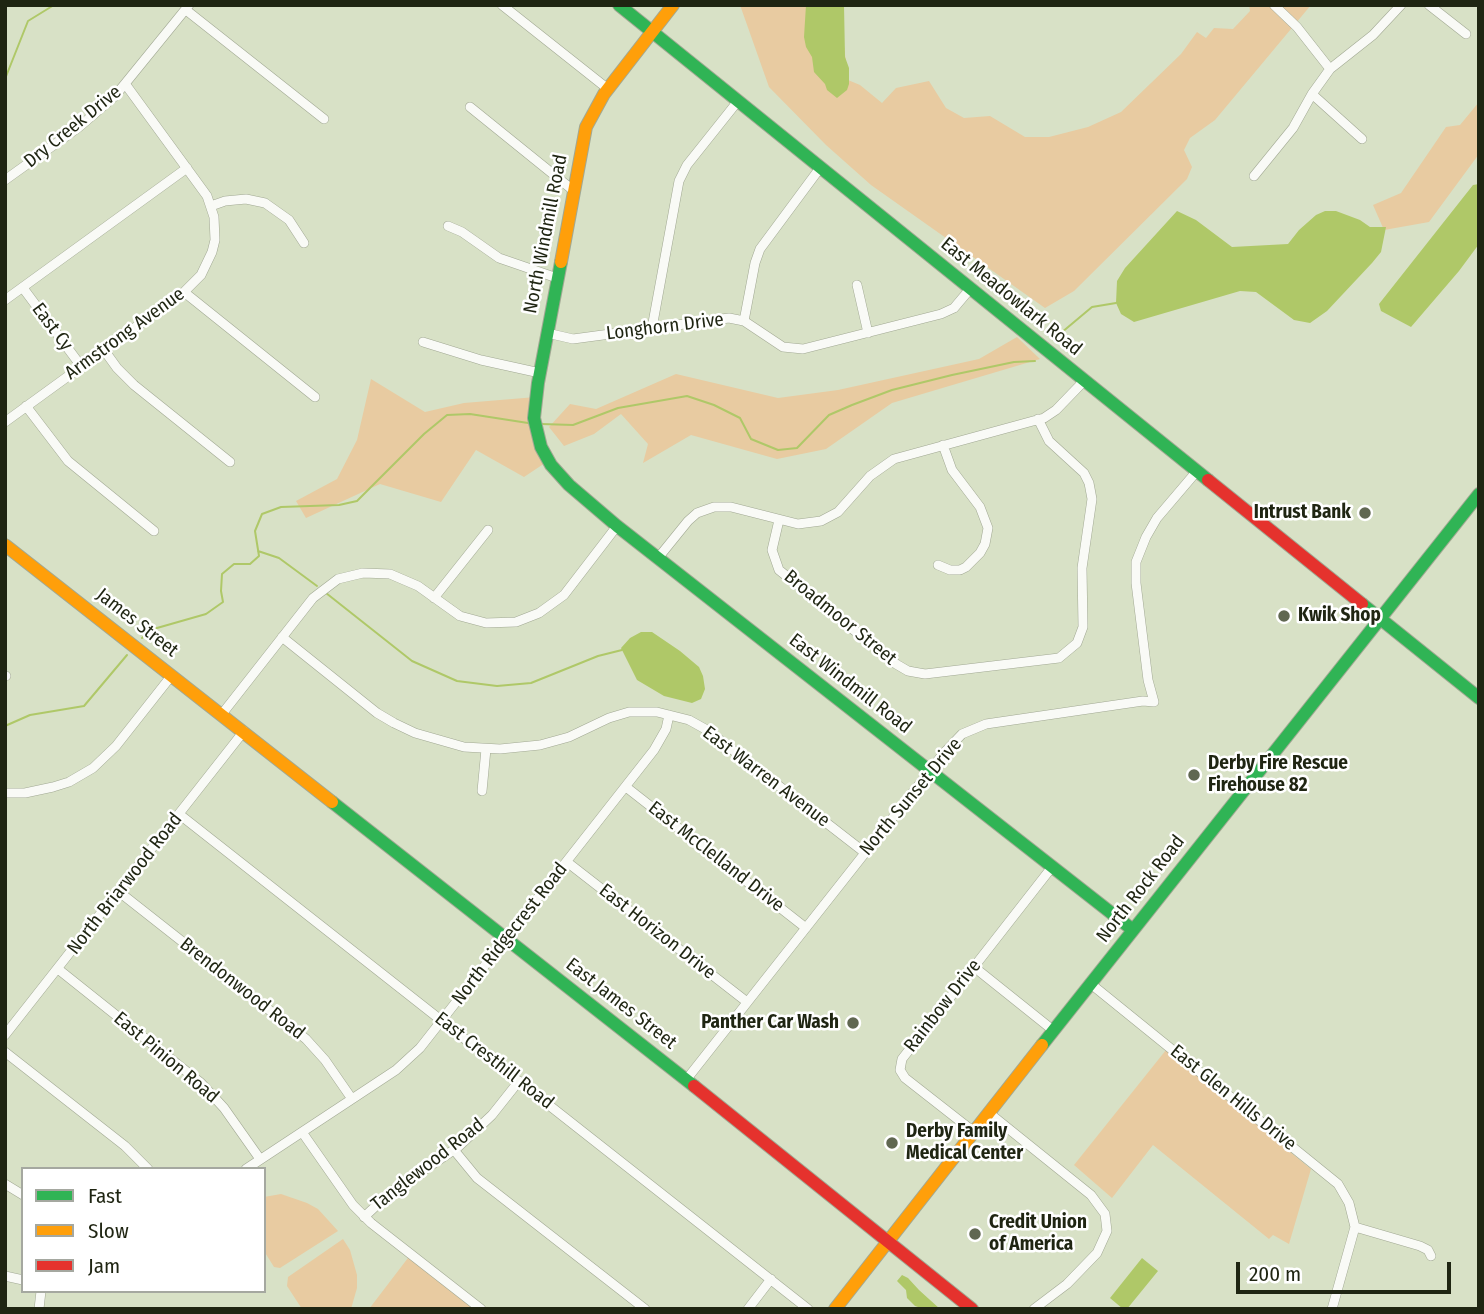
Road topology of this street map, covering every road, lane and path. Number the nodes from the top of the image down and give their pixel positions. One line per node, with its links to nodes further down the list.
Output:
1 (502, 5): 12 (street)
2 (619, 5): 8 (street, East Meadowlark Road)
3 (673, 5): 8 (street, North Windmill Road)
4 (1274, 5): 10 (street)
5 (1401, 5): 10 (street)
6 (1429, 5): 9 (street)
7 (188, 7): 11 (street, Dry Creek Drive); 16 (street)
8 (653, 33): 12 (street, North Windmill Road); 14 (street, East Meadowlark Road)
9 (1466, 34)
10 (1330, 69): 13 (street)
11 (126, 85): 19 (street, Armstrong Avenue); 21 (street, Dry Creek Drive)
12 (608, 89): 22 (street, North Windmill Road)
13 (1312, 94): 17 (street); 20 (street)
14 (738, 101): 18 (street, East Meadowlark Road); 33 (street)
15 (470, 107): 22 (street)
16 (324, 119)
17 (1362, 139)
18 (820, 168): 29 (street, East Meadowlark Road); 32 (street)
19 (187, 169): 23 (street, Armstrong Avenue); 28 (street)
20 (1254, 176)
21 (5, 180)
22 (574, 191): 26 (street, North Windmill Road)
23 (211, 206): 25 (street); 30 (street, Armstrong Avenue)
24 (448, 226): 26 (street)
25 (304, 243)
26 (557, 278): 35 (street, North Windmill Road)
27 (857, 285): 34 (street)
28 (23, 288): 31 (street); 38 (street, East Cy)
29 (970, 289): 34 (street, Longhorn Drive); 40 (street, East Meadowlark Road)
30 (184, 292): 37 (street, Armstrong Avenue); 41 (street)
31 (5, 300)
32 (744, 321): 33 (street, Longhorn Drive); 34 (street, Longhorn Drive)
33 (652, 328): 35 (street, Longhorn Drive)
34 (868, 332)
35 (547, 333): 39 (street, North Windmill Road)
36 (423, 342): 39 (street)
37 (104, 350): 38 (street, Armstrong Avenue); 47 (street)
38 (81, 366): 42 (street, Armstrong Avenue)
39 (540, 373): 46 (street, North Windmill Road)
40 (1084, 381): 43 (street); 48 (street, East Meadowlark Road)
41 (315, 397)
42 (26, 406): 44 (street, Armstrong Avenue); 53 (street)
43 (1038, 419): 45 (street); 50 (street, Broadmoor Street)
44 (5, 422)
45 (943, 445): 50 (street); 56 (street)
46 (548, 461): 51 (street, East Windmill Road)
47 (230, 462)
48 (1197, 471): 58 (street, East Meadowlark Road); 66 (street, North Sunset Drive)
49 (1479, 494): 58 (street, North Rock Road)
50 (779, 520): 55 (street)
51 (617, 526): 55 (street, East Windmill Road); 57 (street)
52 (488, 530): 57 (street)
53 (154, 531)
54 (5, 545): 60 (street, James Street)
55 (658, 558): 66 (street, East Windmill Road)
56 (938, 565)
57 (434, 598): 59 (street)
58 (1379, 619): 61 (street, East Meadowlark Road); 76 (street, North Rock Road)
59 (282, 637): 62 (street); 65 (street, East Warren Avenue)
60 (172, 675): 62 (street, James Street); 69 (street)
61 (1479, 698)
62 (222, 714): 64 (street, James Street)
63 (669, 715): 65 (street, East Warren Avenue); 67 (street, North Ridgecrest Road); 71 (street, East Warren Avenue)
64 (244, 732): 70 (street, North Briarwood Road); 77 (street, East James Street)
65 (486, 749): 68 (street)
66 (930, 772): 71 (street, North Sunset Drive); 73 (street, East Windmill Road)
67 (626, 787): 72 (street, North Ridgecrest Road); 75 (street, East McClelland Drive)
68 (482, 791)
69 (5, 793)
70 (179, 814): 74 (street, North Briarwood Road); 82 (street, East Cresthill Road)
71 (864, 852): 75 (street, North Sunset Drive)
72 (567, 862): 77 (street, North Ridgecrest Road); 81 (street, East Horizon Drive)
73 (1052, 867): 76 (street, East Windmill Road); 78 (street, Rainbow Drive)
74 (118, 891): 79 (street, North Briarwood Road); 88 (street, Brendonwood Road)
75 (806, 928): 81 (street, North Sunset Drive)
76 (1133, 930): 80 (street, North Rock Road)
77 (507, 939): 82 (street, North Ridgecrest Road); 86 (street, East James Street)
78 (974, 967): 83 (street); 91 (street, Rainbow Drive)
79 (58, 969): 84 (street, North Briarwood Road); 93 (street, East Pinion Road)
80 (1091, 984): 83 (street, North Rock Road); 99 (street, East Glen Hills Drive)
81 (747, 1002): 86 (street, North Sunset Drive)
82 (442, 1020): 87 (street, East Cresthill Road); 88 (street, North Ridgecrest Road)
83 (1054, 1031): 89 (street, North Rock Road)
84 (5, 1035)
85 (5, 1052): 94 (street)
86 (686, 1080): 100 (street, East James Street)
87 (519, 1082): 92 (street, Tanglewood Road); 102 (street, East Cresthill Road)
88 (352, 1099): 90 (street, North Ridgecrest Road)
89 (989, 1113): 91 (street, North Rock Road); 109 (street)
90 (302, 1132): 93 (street, North Ridgecrest Road); 98 (street)
91 (974, 1132): 100 (street, North Rock Road)
92 (454, 1150): 98 (street, Tanglewood Road); 104 (street)
93 (260, 1159): 95 (street, North Ridgecrest Road)
94 (146, 1167)
95 (249, 1167)
96 (5, 1184): 97 (street)
97 (21, 1194)
98 (364, 1217): 103 (street)
99 (1355, 1227): 101 (street); 110 (street)
100 (889, 1242): 107 (street, North Rock Road); 108 (street, East James Street)
101 (1432, 1256)
102 (771, 1279): 105 (street); 106 (street, East Cresthill Road)
103 (481, 1309)
104 (645, 1309)
105 (748, 1309)
106 (808, 1309)
107 (835, 1309)
108 (972, 1309)
109 (1034, 1309)
110 (1332, 1309)

